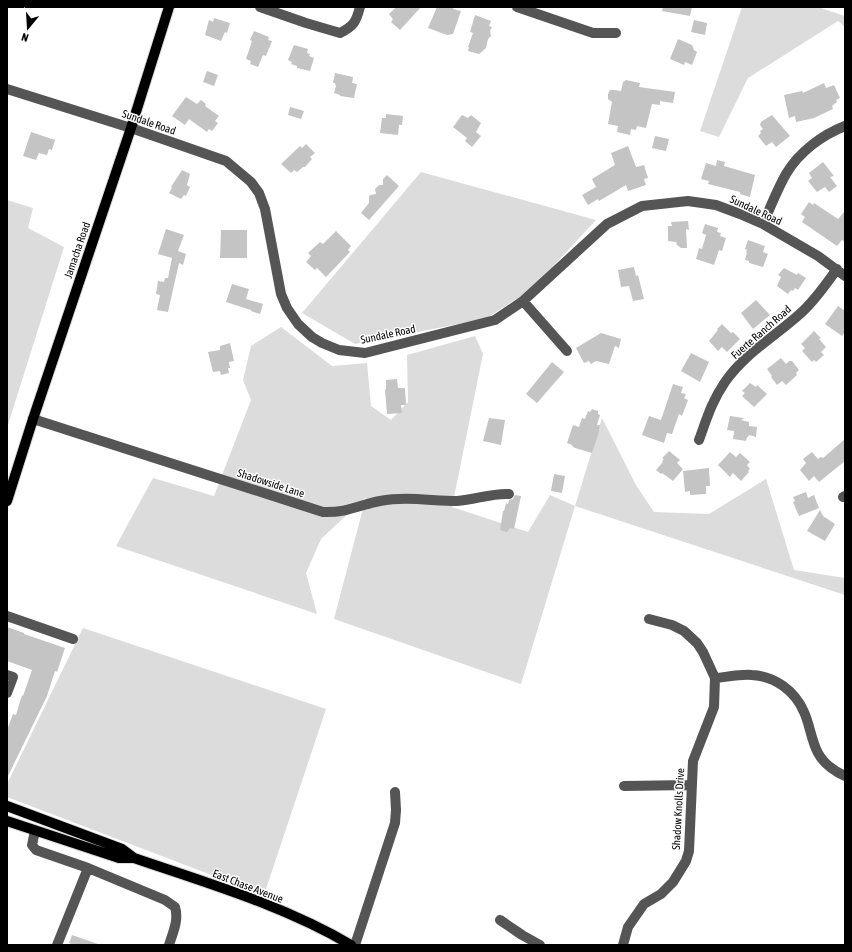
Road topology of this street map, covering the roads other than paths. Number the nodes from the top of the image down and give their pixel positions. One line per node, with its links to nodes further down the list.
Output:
1 (169, 7): 8 (main road, Jamacha Road)
2 (260, 7): 3 (street)
3 (360, 7)
4 (517, 7): 5 (street)
5 (616, 34)
6 (7, 89): 8 (street, Sundale Road)
7 (845, 126): 9 (street)
8 (131, 128): 11 (street, Sundale Road); 13 (main road, Jamacha Road)
9 (762, 224): 10 (street, Sundale Road); 11 (street, Sundale Road)
10 (841, 272): 14 (street, Fuerte Ranch Road)
11 (523, 301): 12 (street)
12 (566, 350)
13 (33, 419): 15 (street, Shadowside Lane); 16 (main road, Jamacha Road)
14 (699, 440)
15 (509, 494)
16 (7, 501)
17 (7, 616): 19 (street)
18 (649, 619): 21 (street)
19 (73, 639)
20 (7, 675): 22 (street)
21 (716, 678): 23 (street); 24 (street, Shadow Knolls Drive)
22 (7, 693)
23 (845, 776)
24 (691, 785): 25 (street); 38 (street, Shadow Knolls Drive)
25 (624, 786)
26 (394, 792): 36 (street)
27 (7, 806): 30 (main road, East Chase Avenue)
28 (7, 821): 29 (main road, East Chase Avenue)
29 (36, 831): 30 (main road, East Chase Avenue); 31 (street)
30 (134, 858): 35 (main road, East Chase Avenue)
31 (88, 868): 33 (street); 34 (street)
32 (500, 920): 37 (street)
33 (57, 945)
34 (169, 945)
35 (351, 945)
36 (355, 945)
37 (540, 945)
38 (623, 945)

